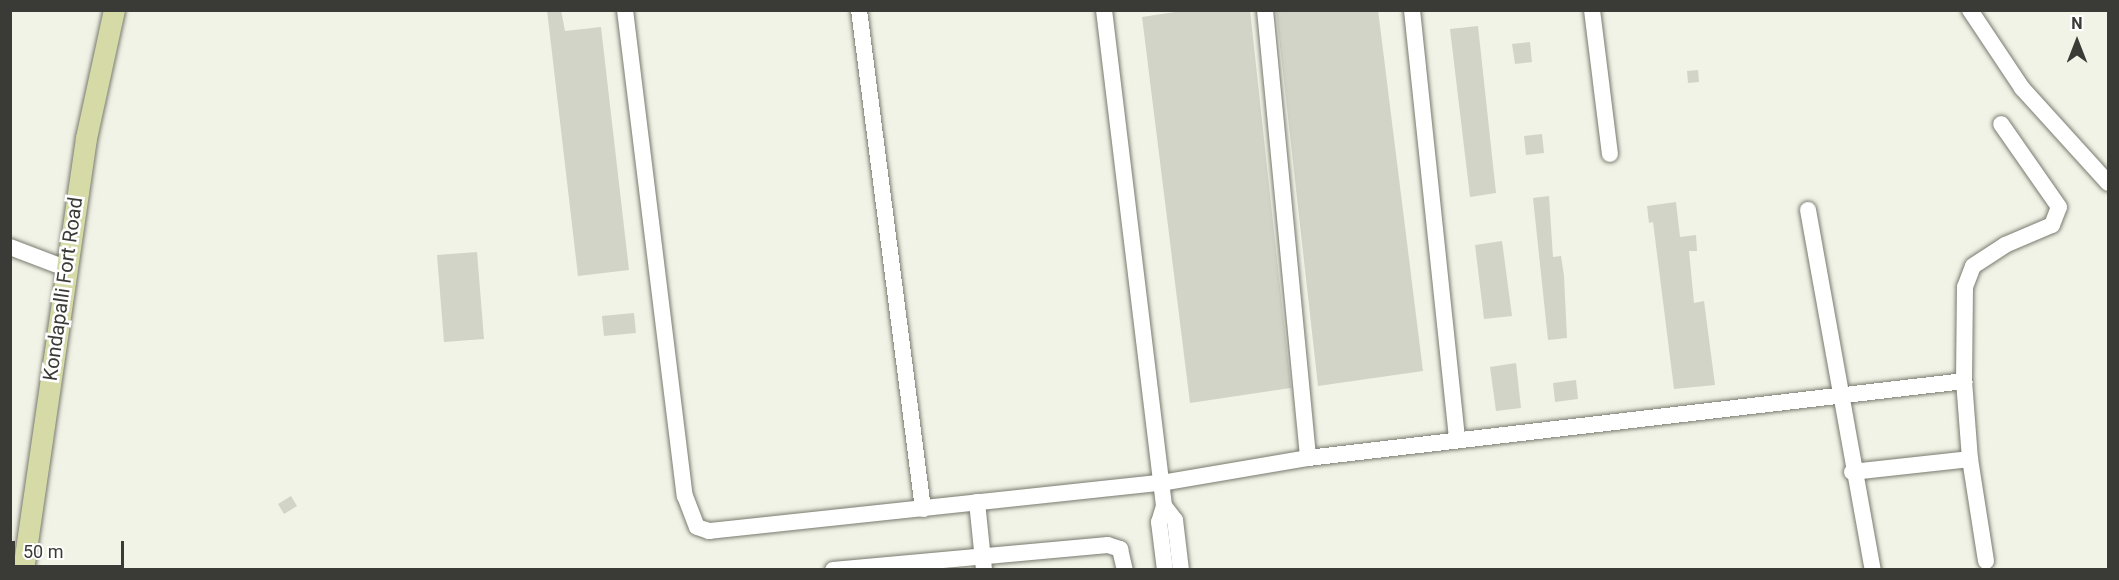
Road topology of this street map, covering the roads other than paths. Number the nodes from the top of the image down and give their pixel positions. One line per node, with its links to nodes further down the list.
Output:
1 (114, 10): 14 (main road, Kondapalli Fort Road)
2 (625, 10): 24 (street)
3 (859, 10): 24 (street)
4 (1104, 10): 21 (street)
5 (1265, 10): 18 (street)
6 (1412, 10): 17 (street)
7 (1592, 10): 10 (street)
8 (1970, 10): 11 (street)
9 (2001, 124): 15 (street)
10 (1610, 154)
11 (2109, 183)
12 (1808, 210): 16 (street)
13 (10, 247): 14 (street)
14 (65, 268): 28 (main road, Kondapalli Fort Road)
15 (1964, 381): 16 (street); 19 (street)
16 (1841, 394): 17 (street); 20 (street)
17 (1457, 440): 18 (street)
18 (1308, 458): 21 (street)
19 (1970, 459): 20 (street); 25 (street)
20 (1852, 472): 32 (street)
21 (1161, 483): 22 (street); 23 (street)
22 (977, 502): 24 (street); 26 (street)
23 (1164, 506): 30 (street); 31 (street)
24 (923, 509)
25 (1986, 561)
26 (983, 562): 27 (street); 29 (street)
27 (835, 569)
28 (23, 570)
29 (1125, 570)
30 (1165, 570)
31 (1181, 570)
32 (1873, 570)

